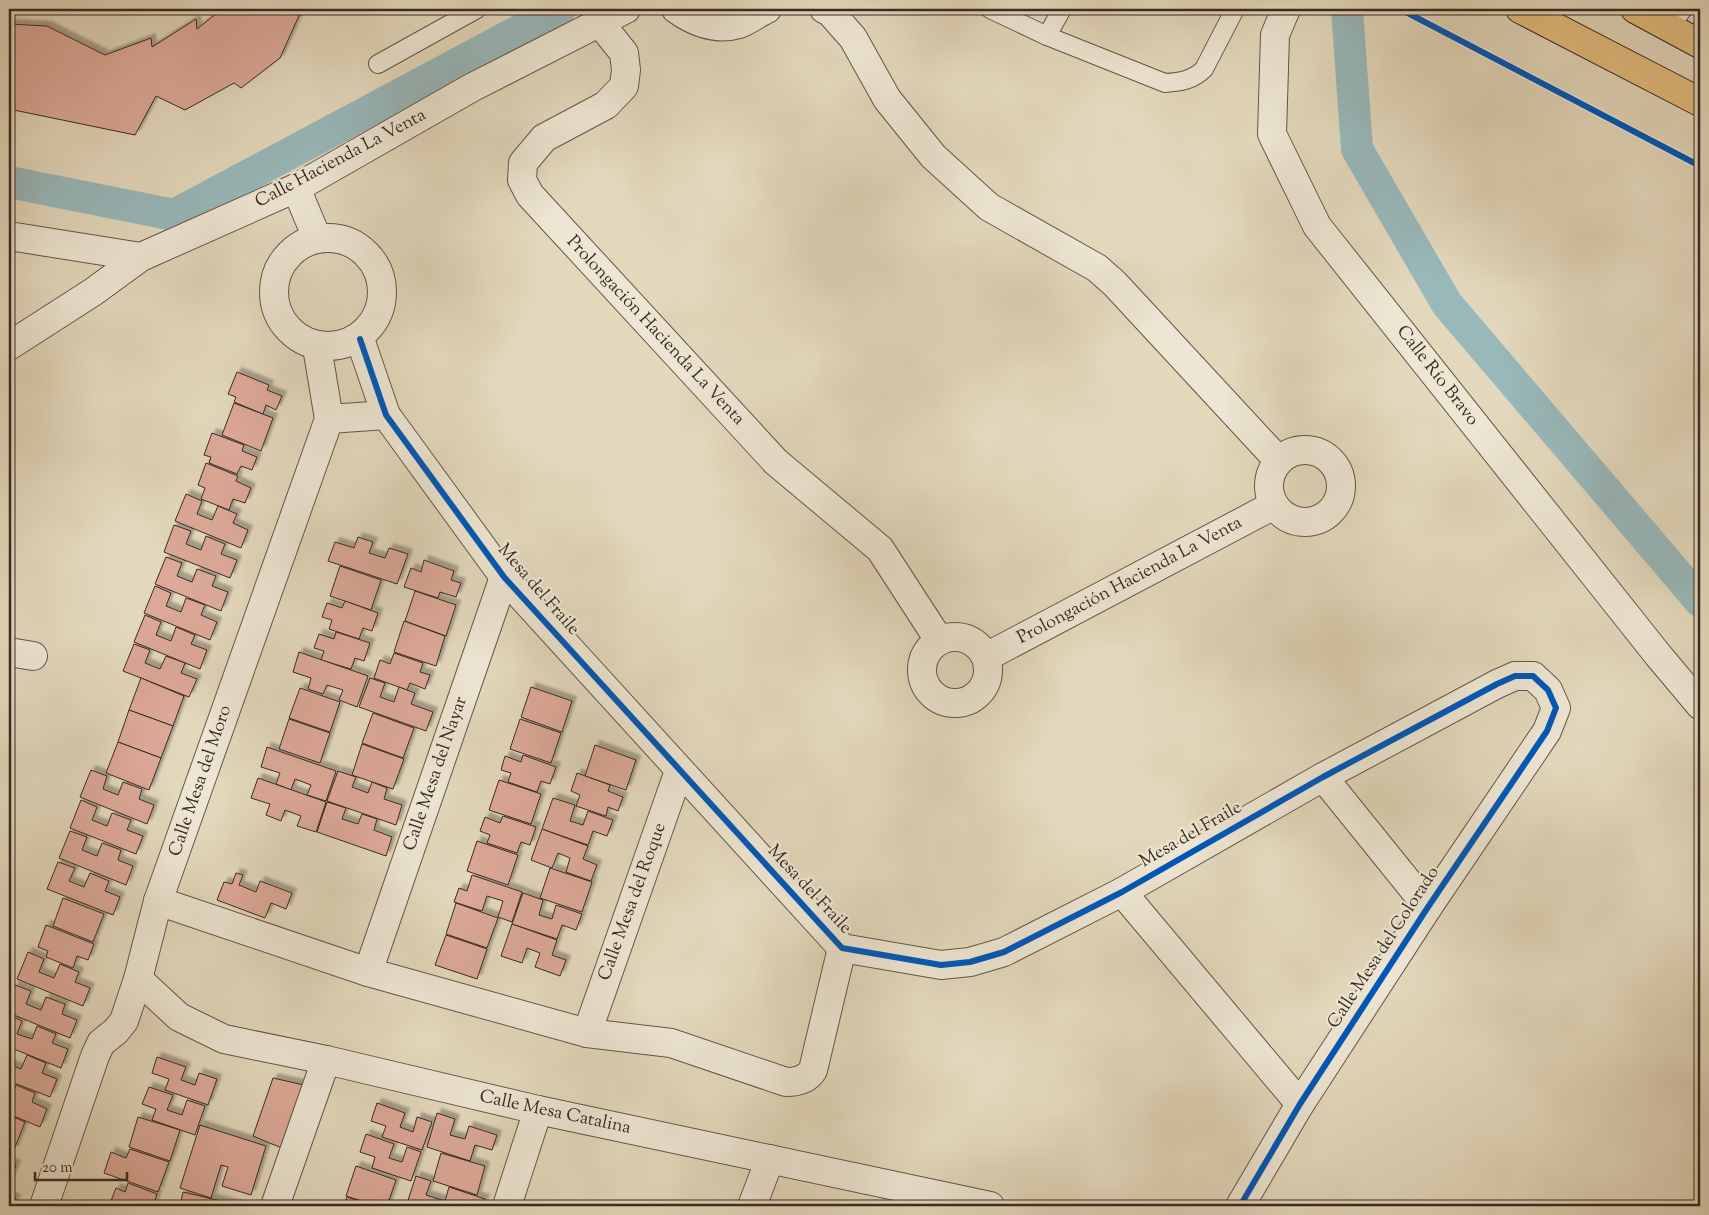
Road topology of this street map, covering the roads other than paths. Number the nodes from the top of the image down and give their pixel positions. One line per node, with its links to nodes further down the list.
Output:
1 (477, 9): 17 (lane)
2 (626, 9): 14 (street, Calle Hacienda La Venta)
3 (676, 9): 4 (street)
4 (767, 9)
5 (824, 9): 28 (street)
6 (990, 9): 12 (lane)
7 (1062, 9): 15 (lane)
8 (1235, 9): 15 (lane)
9 (1286, 9): 33 (street, Calle Río Bravo)
10 (1520, 9): 18 (highway)
11 (1635, 9): 13 (highway)
12 (1013, 14): 15 (lane)
13 (1676, 18): 16 (highway)
14 (599, 22): 19 (street, Calle Hacienda La Venta); 31 (street, Prolongación Hacienda La Venta)
15 (1047, 36)
16 (1700, 44)
17 (378, 64)
18 (1700, 102)
19 (296, 188): 21 (street); 22 (street, Calle Hacienda La Venta)
20 (9, 236): 22 (street)
21 (316, 238): 23 (street); 25 (street)
22 (141, 257): 24 (street, Calle Hacienda La Venta)
23 (360, 339): 25 (street); 26 (street, Mesa del Fraile)
24 (9, 346)
25 (317, 347): 27 (street, Calle Mesa del Moro)
26 (386, 415): 27 (street); 30 (street, Mesa del Fraile)
27 (329, 419): 38 (street, Calle Mesa del Moro)
28 (1278, 460): 29 (street); 29 (street)
29 (1274, 505): 32 (street, Prolongación Hacienda La Venta)
30 (504, 577): 35 (street, Mesa del Fraile); 41 (street, Calle Mesa del Nayar)
31 (939, 640): 32 (street); 32 (street)
32 (986, 657)
33 (1700, 705)
34 (1556, 708): 36 (street, Mesa del Fraile); 39 (street, Calle Mesa del Colorado)
35 (680, 771): 40 (street, Mesa del Fraile); 43 (street, Calle Mesa del Roque)
36 (1322, 777): 37 (street, Mesa del Fraile); 39 (street)
37 (1122, 892): 40 (street, Mesa del Fraile); 45 (street)
38 (158, 902): 41 (street); 42 (street, Calle Mesa del Moro)
39 (1428, 907): 45 (street, Calle Mesa del Colorado)
40 (842, 948): 43 (street)
41 (368, 972): 43 (street)
42 (138, 979): 44 (street, Calle Mesa Catalina); 48 (street, Calle Mesa del Moro)
43 (587, 1033)
44 (326, 1060): 46 (street, Calle Mesa Catalina); 49 (street)
45 (1300, 1104): 53 (street, Calle Mesa del Colorado)
46 (538, 1110): 47 (street, Calle Mesa Catalina); 50 (street)
47 (770, 1159): 51 (street); 52 (street, Calle Mesa Catalina)
48 (44, 1206)
49 (275, 1206)
50 (507, 1206)
51 (752, 1206)
52 (985, 1206)
53 (1240, 1206)

